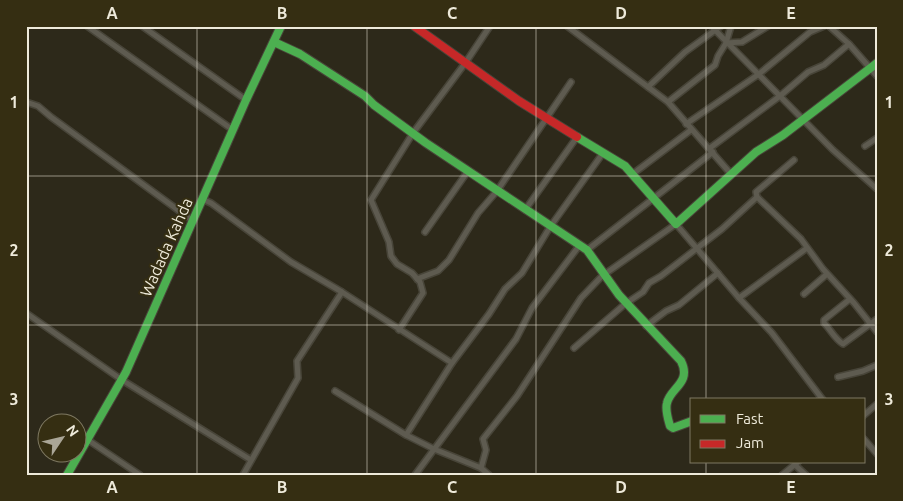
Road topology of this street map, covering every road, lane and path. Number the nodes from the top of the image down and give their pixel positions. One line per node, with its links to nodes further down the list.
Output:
1 (86, 26): 31 (street)
2 (142, 26): 25 (street)
3 (281, 26): 14 (street, Wadada Kahda)
4 (414, 26): 17 (street)
5 (490, 26): 17 (street)
6 (566, 26): 23 (street)
7 (711, 26): 13 (street)
8 (721, 26): 13 (street)
9 (731, 26): 15 (street)
10 (768, 26): 15 (street)
11 (824, 26): 20 (street)
12 (828, 26): 16 (street)
13 (715, 31): 15 (street); 23 (street)
14 (274, 42): 25 (street, Wadada Kahda); 33 (street)
15 (726, 43): 20 (street); 27 (street)
16 (849, 44): 19 (street); 24 (street)
17 (466, 62): 28 (street); 33 (street)
18 (877, 63): 19 (street)
19 (869, 68): 21 (street); 29 (street)
20 (759, 74): 24 (street); 30 (street)
21 (877, 76)
22 (571, 82): 28 (street)
23 (648, 87): 27 (street)
24 (780, 96): 29 (street); 37 (street)
25 (246, 100): 31 (street, Wadada Kahda)
26 (26, 102): 49 (street)
27 (668, 102): 30 (street)
28 (548, 118): 34 (street); 44 (street)
29 (803, 120): 42 (street); 43 (street)
30 (686, 124): 32 (street)
31 (233, 130): 47 (street, Wadada Kahda)
32 (691, 130): 37 (street); 41 (street)
33 (413, 134): 40 (street); 60 (street)
34 (577, 137): 38 (street); 48 (street)
35 (877, 138): 36 (street)
36 (865, 146)
37 (712, 150): 42 (street); 46 (street)
38 (603, 153): 41 (street); 51 (street)
39 (794, 160): 45 (street)
40 (468, 171): 44 (street); 52 (street)
41 (634, 173): 46 (street)
42 (731, 174): 50 (street)
43 (877, 189)
44 (496, 191): 48 (street); 60 (street)
45 (757, 197): 54 (street); 55 (street)
46 (653, 199): 50 (street); 56 (street)
47 (202, 200): 49 (street, Wadada Kahda); 61 (street)
48 (525, 210): 51 (street)
49 (192, 221): 76 (street, Wadada Kahda)
50 (676, 224): 54 (street); 59 (street)
51 (550, 227): 53 (street); 73 (street)
52 (425, 232)
53 (579, 246): 56 (street); 85 (street)
54 (696, 248): 57 (street); 65 (street)
55 (807, 248): 58 (street); 63 (street)
56 (586, 250): 59 (street)
57 (718, 273): 63 (street); 69 (street)
58 (827, 274): 62 (street); 64 (street)
59 (602, 276): 65 (street); 90 (street)
60 (417, 279): 70 (street)
61 (342, 292): 70 (street); 87 (street)
62 (804, 294)
63 (739, 298): 78 (street)
64 (850, 299): 68 (street); 68 (street)
65 (625, 304): 69 (street); 72 (street)
66 (26, 312): 76 (street)
67 (877, 319): 68 (street)
68 (870, 324): 71 (street)
69 (646, 326): 81 (street)
70 (399, 330): 73 (street)
71 (877, 332)
72 (574, 348)
73 (452, 363): 82 (street)
74 (877, 365): 75 (street)
75 (838, 377)
76 (122, 380): 83 (street, Wadada Kahda); 87 (street)
77 (335, 391): 82 (street)
78 (821, 398)
79 (877, 404): 80 (street)
80 (866, 412)
81 (690, 422)
82 (406, 435): 85 (street)
83 (88, 440): 92 (street)
84 (866, 441): 86 (street)
85 (434, 449): 90 (street); 94 (street)
86 (877, 454)
87 (252, 460): 93 (street)
88 (74, 464): 91 (street, Wadada Kahda)
89 (797, 464): 96 (street); 97 (street)
90 (482, 468): 95 (street)
91 (67, 475)
92 (140, 475)
93 (243, 475)
94 (415, 475)
95 (489, 475)
96 (782, 475)
97 (806, 475)

